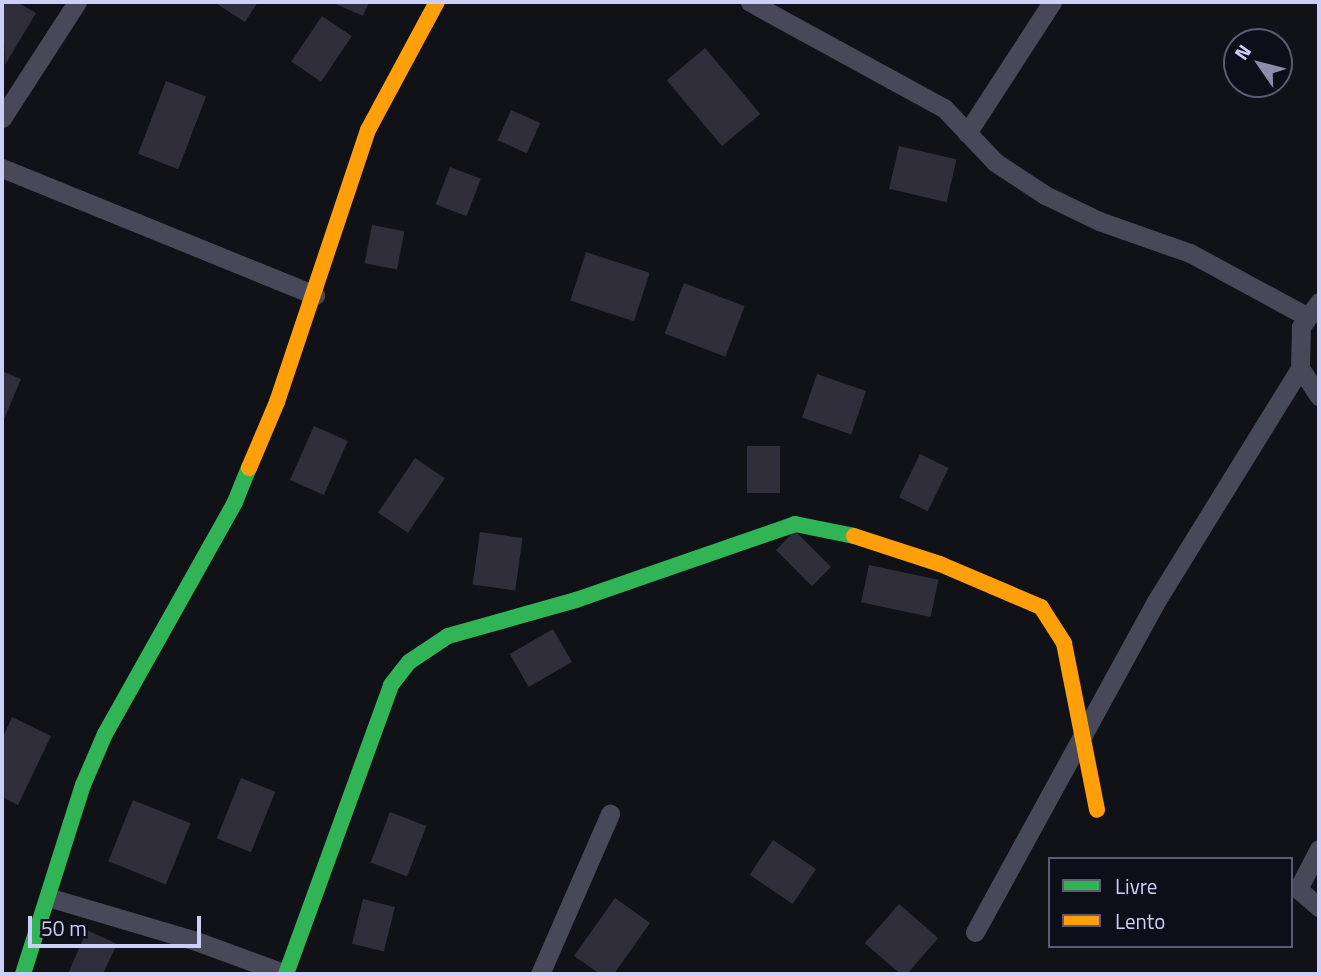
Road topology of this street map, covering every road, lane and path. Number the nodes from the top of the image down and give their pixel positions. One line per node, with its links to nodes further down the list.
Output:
1 (77, 2): 5 (street)
2 (437, 2): 8 (street)
3 (1052, 2): 6 (street)
4 (762, 4): 6 (street)
5 (2, 118)
6 (967, 133): 9 (street)
7 (2, 168): 8 (street)
8 (315, 295): 16 (street)
9 (1314, 309): 10 (street)
10 (1300, 368): 11 (street); 12 (street)
11 (1319, 396)
12 (1082, 732): 13 (street); 18 (street); 20 (street)
13 (1097, 810)
14 (610, 814): 21 (street)
15 (1319, 849): 17 (street)
16 (51, 898): 19 (street); 20 (street)
17 (1319, 907)
18 (975, 932)
19 (23, 974)
20 (286, 974)
21 (540, 974)

